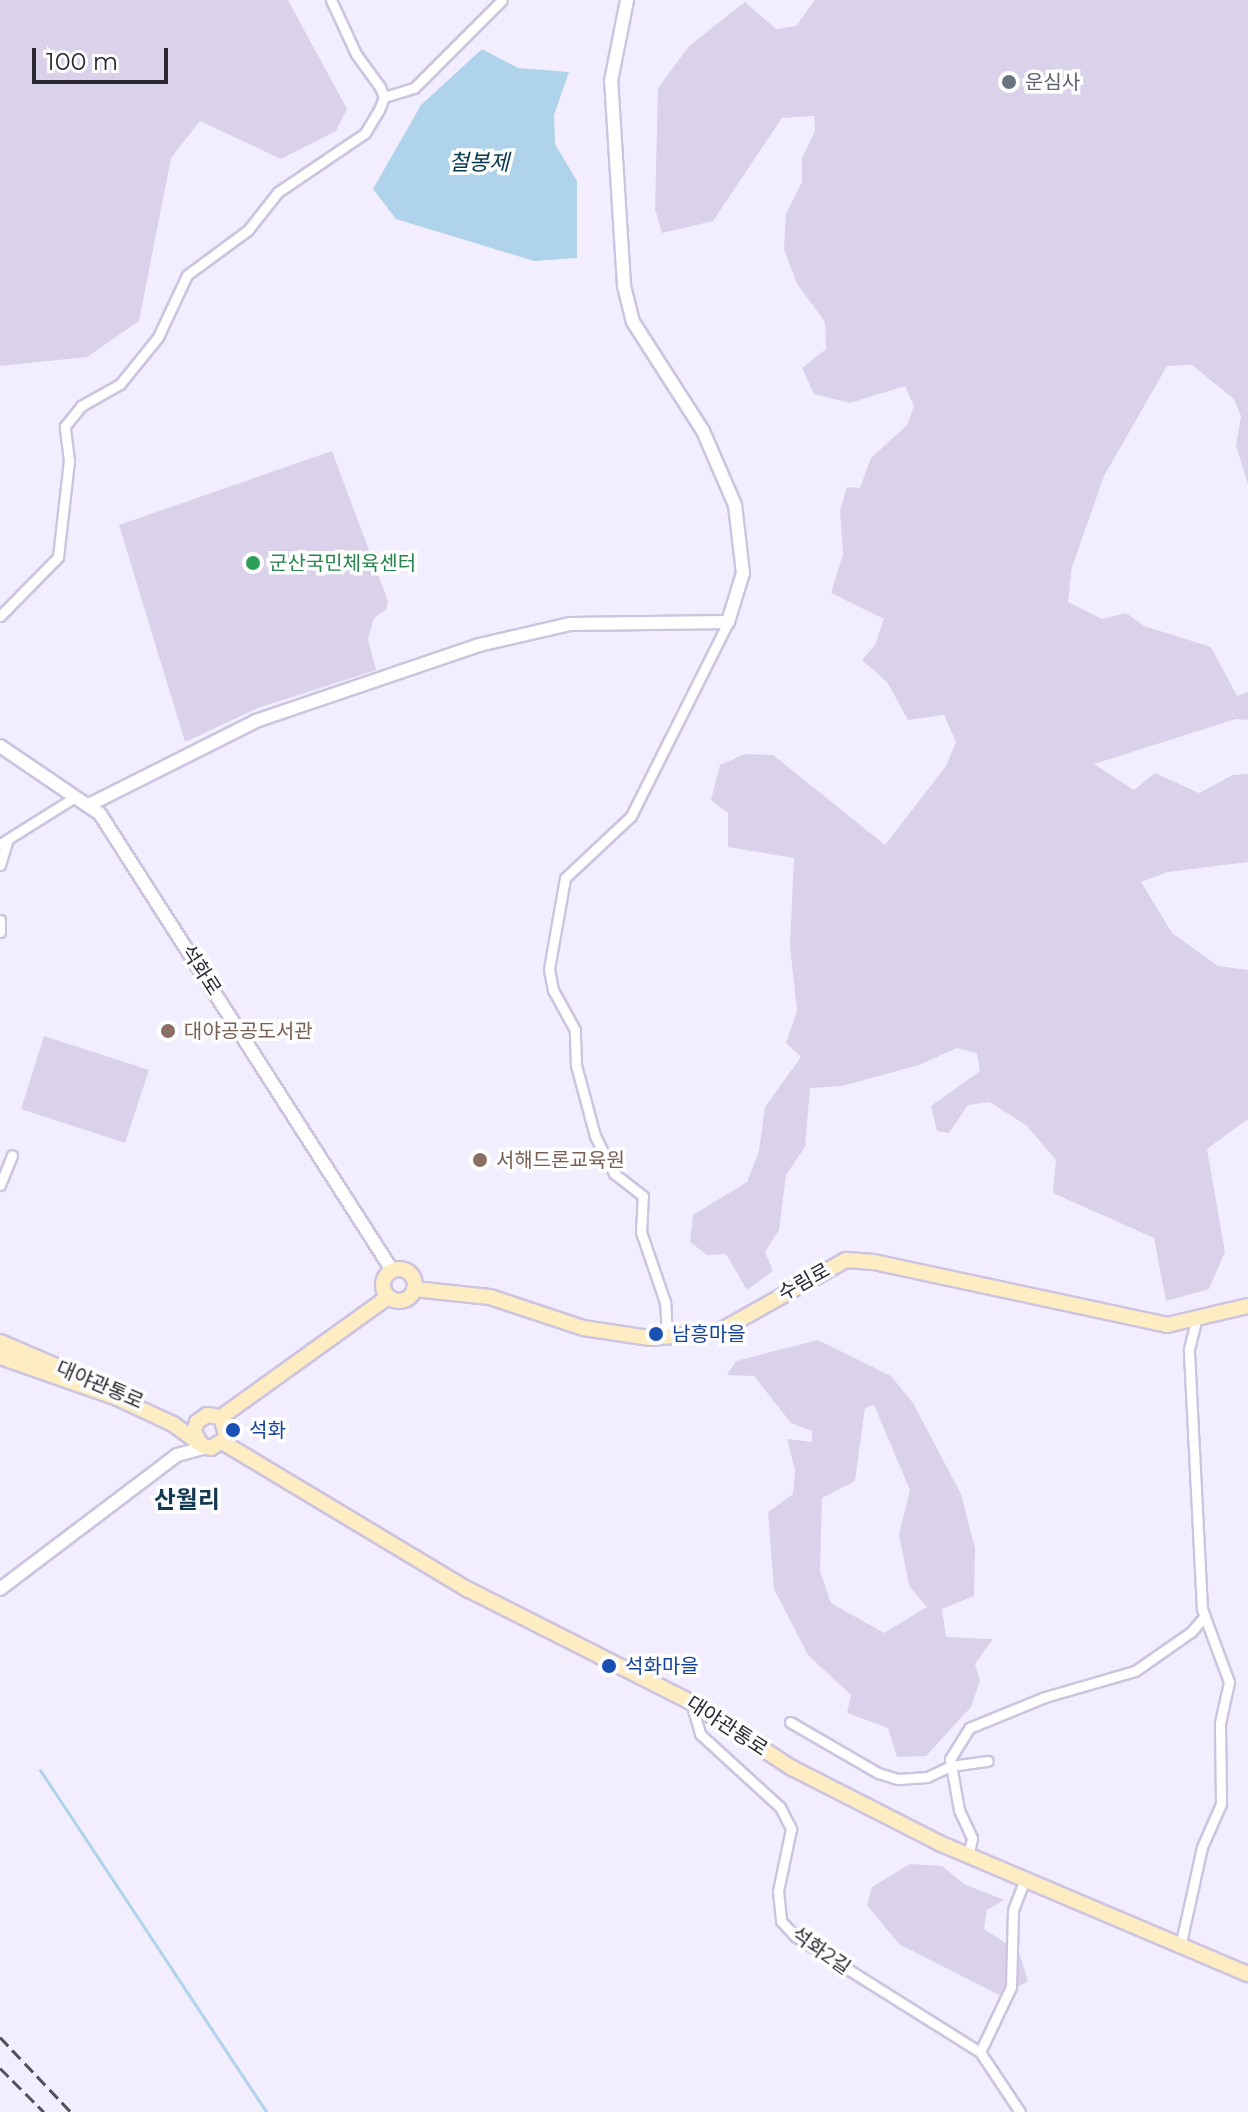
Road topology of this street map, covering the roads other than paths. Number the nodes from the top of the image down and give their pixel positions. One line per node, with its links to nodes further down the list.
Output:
1 (331, 0): 4 (street)
2 (502, 0): 4 (street)
3 (627, 0): 6 (street)
4 (384, 97): 5 (street)
5 (0, 616)
6 (728, 622): 9 (street); 21 (street)
7 (0, 746): 8 (street, 석화로)
8 (75, 797): 9 (street, 석화로); 10 (street)
9 (89, 805): 16 (street, 석화로)
10 (4, 841): 11 (street)
11 (0, 865)
12 (0, 920): 13 (street)
13 (0, 932)
14 (12, 1155): 15 (street)
15 (0, 1185)
16 (392, 1270): 17 (main road); 18 (main road)
17 (414, 1289): 18 (main road, 수림로); 21 (main road, 수림로)
18 (388, 1297): 24 (main road, 수림로)
19 (1248, 1306): 20 (main road, 수림로)
20 (1196, 1321): 21 (main road, 수림로); 30 (street)
21 (667, 1337)
22 (0, 1342): 25 (main road, 대야관통로)
23 (0, 1357): 26 (main road, 대야관통로)
24 (221, 1417): 25 (main road, 대야관통로); 27 (main road)
25 (201, 1418): 26 (main road)
26 (199, 1441): 27 (main road); 28 (street); 29 (street)
27 (224, 1443): 31 (main road, 대야관통로)
28 (0, 1582)
29 (0, 1589)
30 (1205, 1616): 34 (street); 37 (street)
31 (691, 1702): 35 (main road, 대야관통로); 39 (street, 석화2길)
32 (790, 1722): 34 (street)
33 (988, 1761): 34 (street)
34 (951, 1766): 35 (street)
35 (968, 1856): 36 (main road, 대야관통로)
36 (1024, 1881): 37 (main road, 대야관통로); 39 (street)
37 (1180, 1947): 38 (main road, 대야관통로)
38 (1248, 1974)
39 (980, 2052): 40 (street, 석화2길)
40 (1020, 2112)

